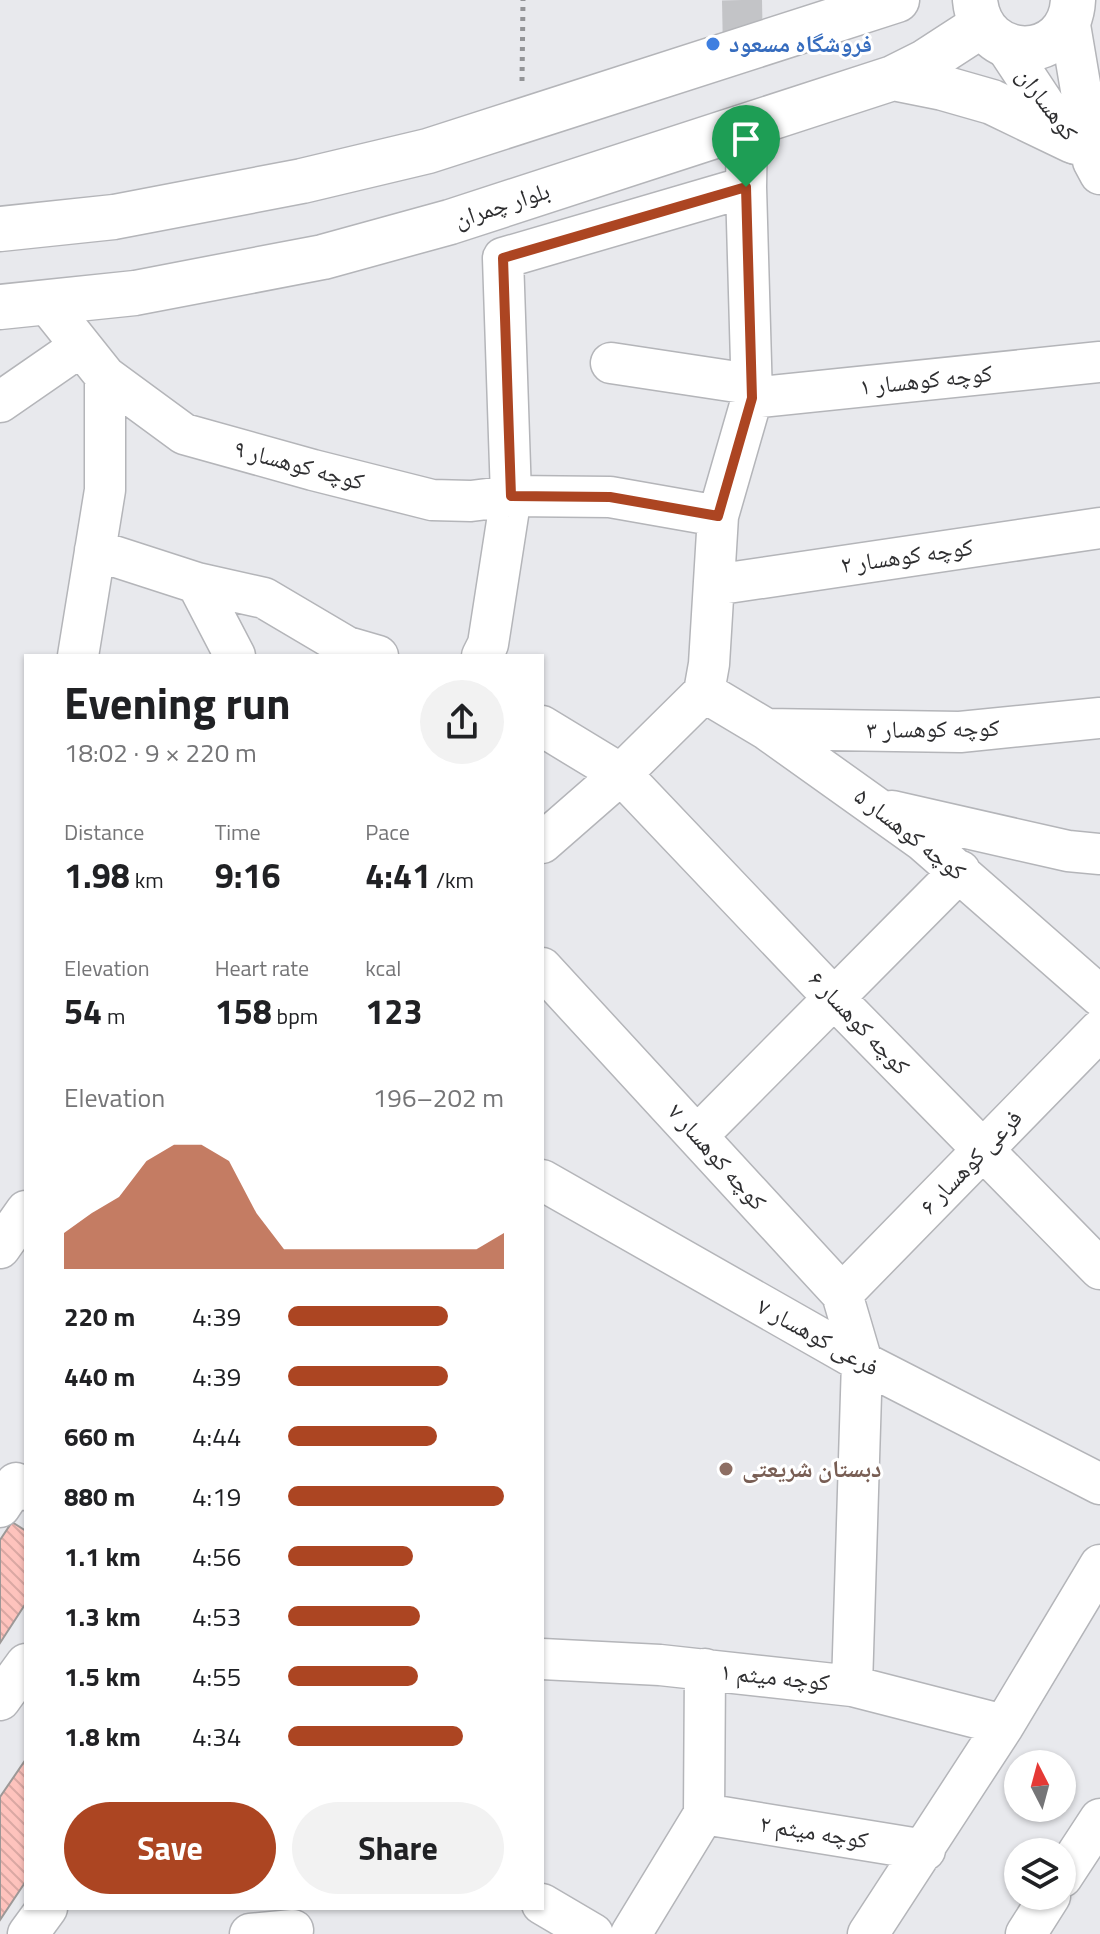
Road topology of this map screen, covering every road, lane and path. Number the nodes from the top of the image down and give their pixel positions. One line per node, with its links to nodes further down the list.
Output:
1 (523, 0): 6 (path)
2 (894, 1): 5 (main road); 10 (main road)
3 (1071, 10): 4 (main road); 8 (street)
4 (987, 24): 5 (main road, بلوار چمران); 8 (street, کوهساران)
5 (909, 70): 7 (main road, بلوار چمران); 8 (main road)
6 (522, 82)
7 (747, 127): 9 (street); 11 (main road, بلوار چمران)
8 (1089, 159)
9 (746, 187): 16 (street); 18 (street)
10 (0, 229)
11 (46, 302): 12 (main road, بلوار چمران); 13 (street, کوچه کوهسار ۹)
12 (0, 307)
13 (93, 361): 17 (street); 18 (street, کوچه کوهسار ۹); 21 (street)
14 (1100, 362): 16 (street, کوچه کوهسار ۱)
15 (611, 363): 16 (street, کوچه کوهسار ۱)
16 (751, 391): 19 (street)
17 (0, 402)
18 (511, 496): 19 (street, کوچه کوهسار ۹); 27 (street)
19 (718, 516): 23 (street)
20 (1100, 528): 23 (street, کوچه کوهسار ۲)
21 (95, 550): 22 (street); 24 (street)
22 (197, 583): 25 (street); 26 (street)
23 (714, 585): 28 (street)
24 (78, 654)
25 (234, 654)
26 (371, 654)
27 (483, 654)
28 (704, 692): 31 (street, کوچه کوهسار ۵); 32 (street)
29 (1100, 718): 31 (street, کوچه کوهسار ۳)
30 (544, 727): 32 (street, کوچه کوهسار ۶)
31 (766, 729): 33 (street, کوچه کوهسار ۵)
32 (621, 774): 34 (street); 39 (street, کوچه کوهسار ۶)
33 (881, 809): 35 (street); 36 (street, کوچه کوهسار ۵)
34 (544, 841)
35 (1100, 854)
36 (960, 871): 38 (street, کوچه کوهسار ۵); 39 (street)
37 (544, 970): 41 (street, کوچه کوهسار ۷)
38 (1100, 996)
39 (834, 998): 41 (street); 42 (street, کوچه کوهسار ۶)
40 (1100, 1030): 42 (street, فرعی کوهسار ۶)
41 (698, 1135): 47 (street, کوچه کوهسار ۷)
42 (983, 1150): 46 (street, کوچه کوهسار ۶); 47 (street, فرعی کوهسار ۶)
43 (544, 1181): 48 (street, فرعی کوهسار ۷)
44 (24, 1214): 45 (street)
45 (0, 1248)
46 (1100, 1269)
47 (842, 1294): 48 (street, کوچه کوهسار ۷)
48 (862, 1362): 49 (street, فرعی کوهسار ۷); 54 (street, کوچه کوهسار ۷)
49 (1100, 1484)
50 (1100, 1565): 56 (street)
51 (544, 1659): 53 (street, کوچه میثم ۱)
52 (24, 1667): 55 (street)
53 (705, 1669): 54 (street, کوچه میثم ۱); 57 (street)
54 (852, 1686): 56 (street, کوچه میثم ۱)
55 (0, 1700)
56 (1004, 1725): 59 (street)
57 (704, 1814): 59 (street, کوچه میثم ۲); 68 (street)
58 (1100, 1819): 60 (street)
59 (925, 1850): 69 (street)
60 (1076, 1856)
61 (544, 1905): 67 (street)
62 (46, 1910): 65 (street)
63 (1041, 1910): 70 (street)
64 (291, 1924): 66 (street)
65 (28, 1934)
66 (250, 1934)
67 (593, 1934)
68 (631, 1934)
69 (868, 1934)
70 (1026, 1934)

